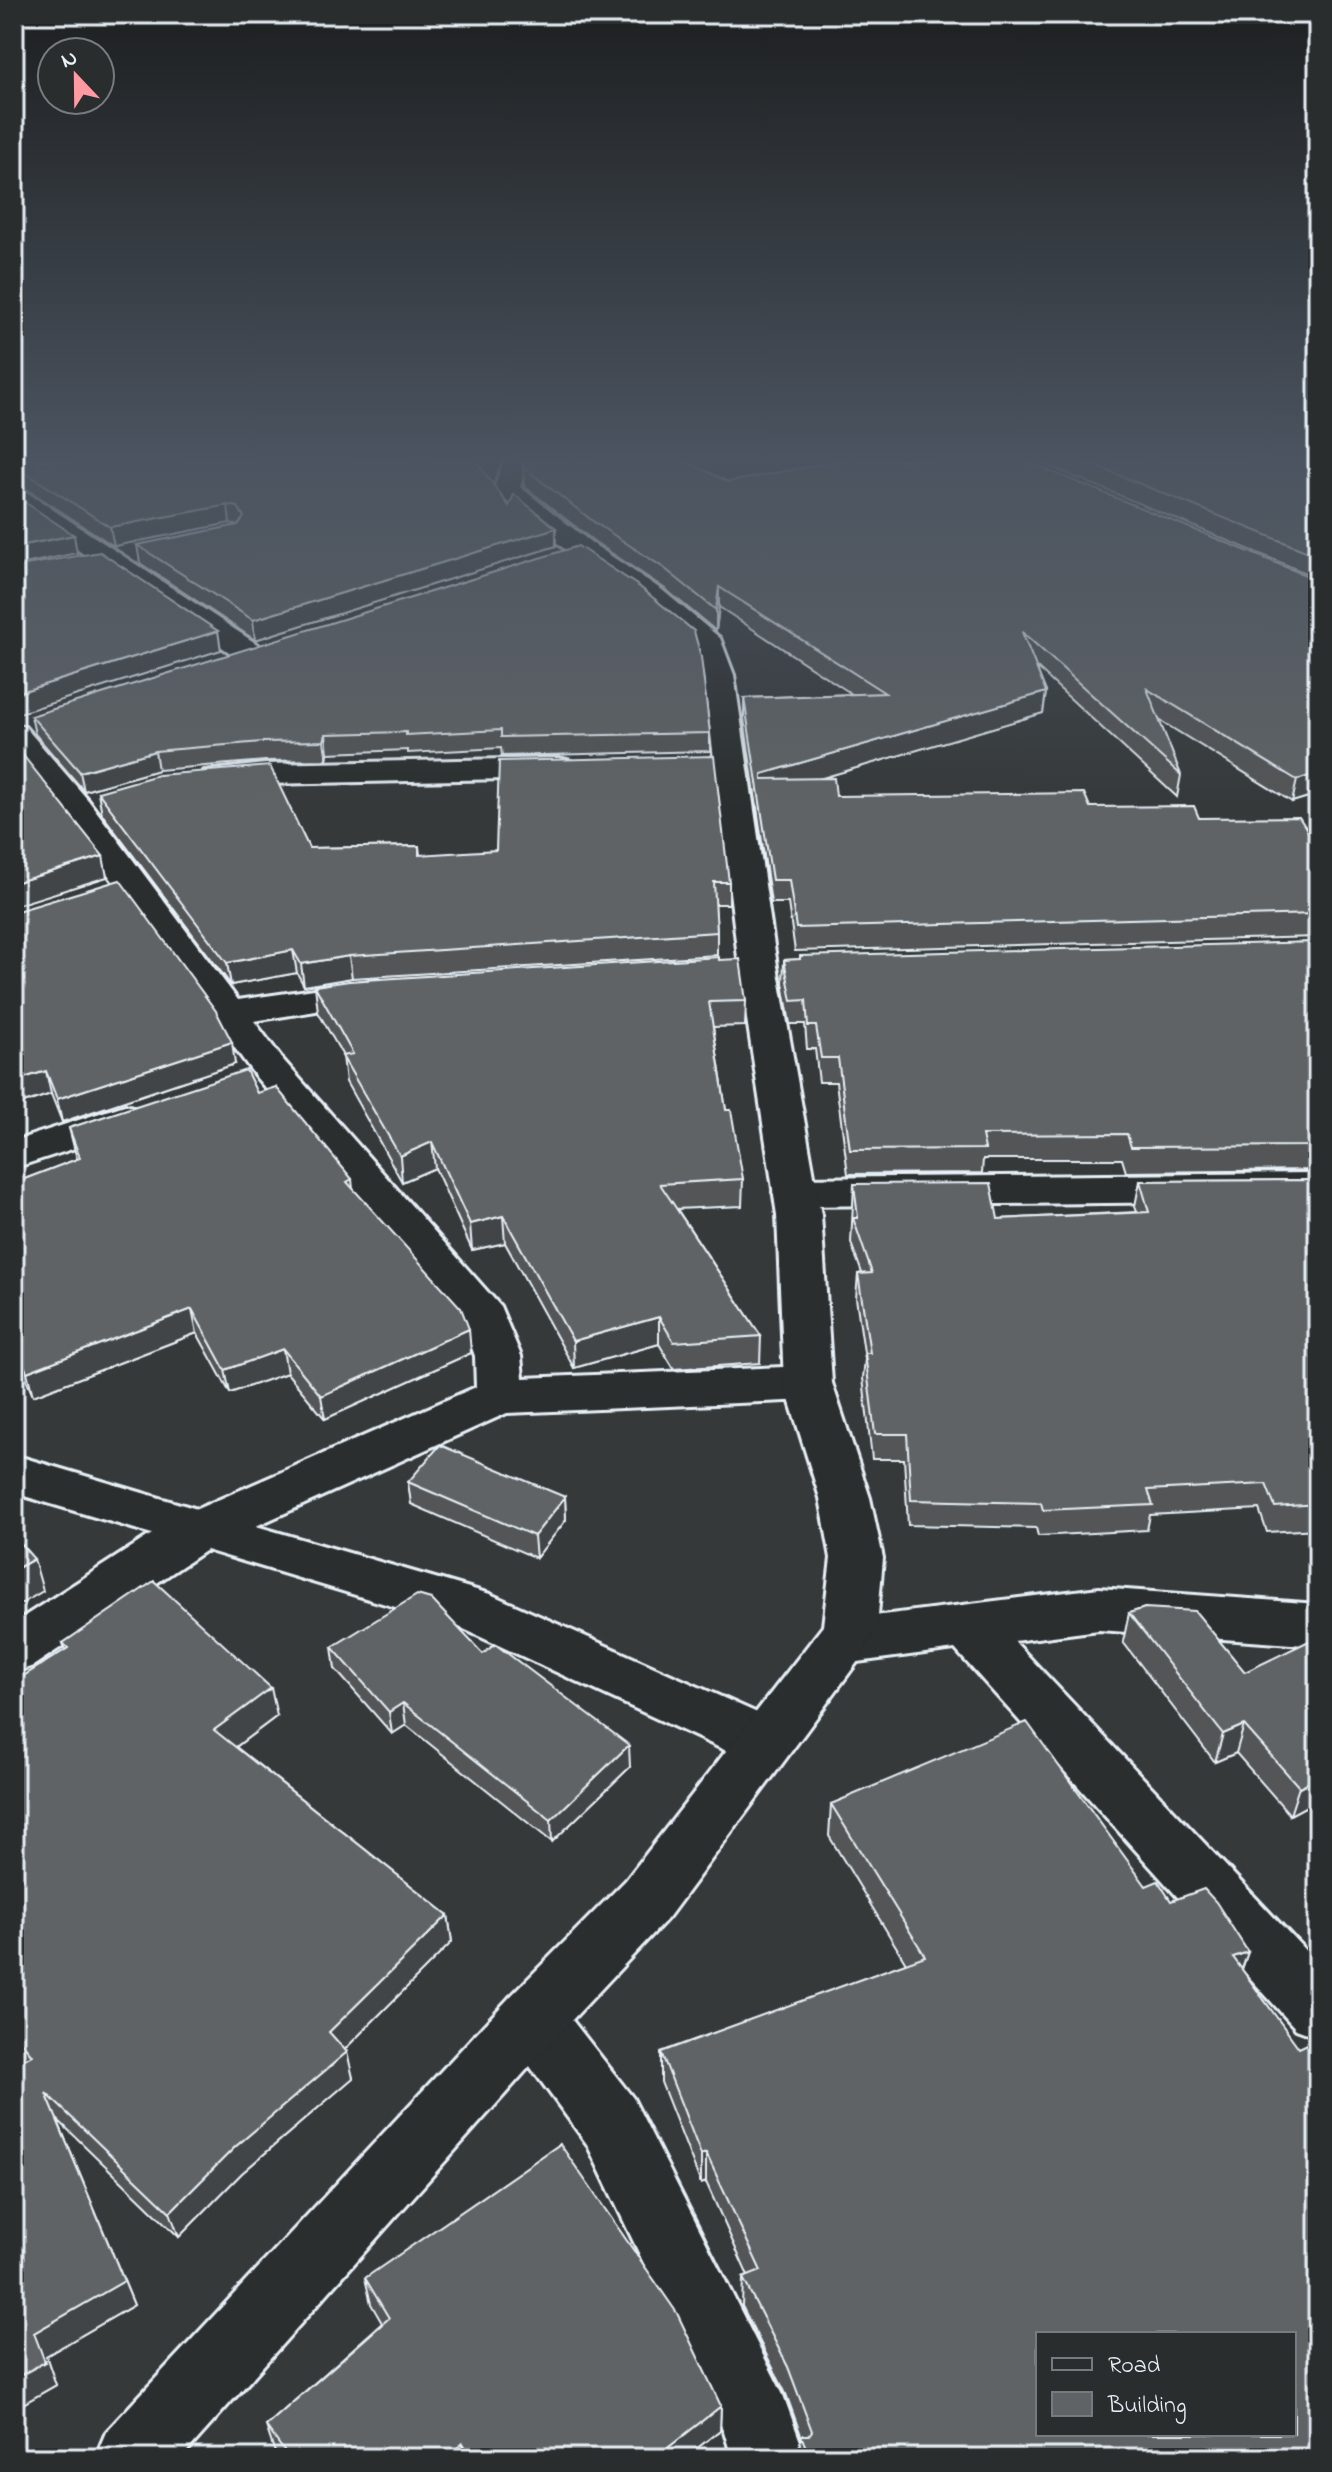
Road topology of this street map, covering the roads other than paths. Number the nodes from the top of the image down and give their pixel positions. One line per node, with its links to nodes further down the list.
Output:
1 (132, 575): 4 (street)
2 (611, 575): 14 (street)
3 (282, 645): 4 (street)
4 (252, 654): 5 (street)
5 (223, 663)
6 (24, 727): 10 (street)
7 (585, 767): 8 (street)
8 (189, 780)
9 (414, 988): 10 (street)
10 (228, 1013): 16 (street)
11 (165, 1105): 12 (street)
12 (14, 1155)
13 (1318, 1187): 14 (street)
14 (794, 1192): 15 (street)
15 (808, 1383): 16 (street); 21 (street)
16 (501, 1396): 18 (street)
17 (14, 1474): 18 (street)
18 (198, 1530): 22 (street); 23 (street)
19 (1318, 1625): 20 (street)
20 (968, 1627): 21 (street); 24 (street)
21 (842, 1642): 23 (street)
22 (14, 1651)
23 (764, 1742): 25 (street)
24 (1318, 2008)
25 (532, 2018): 26 (street); 27 (street)
26 (132, 2458)
27 (769, 2458)

